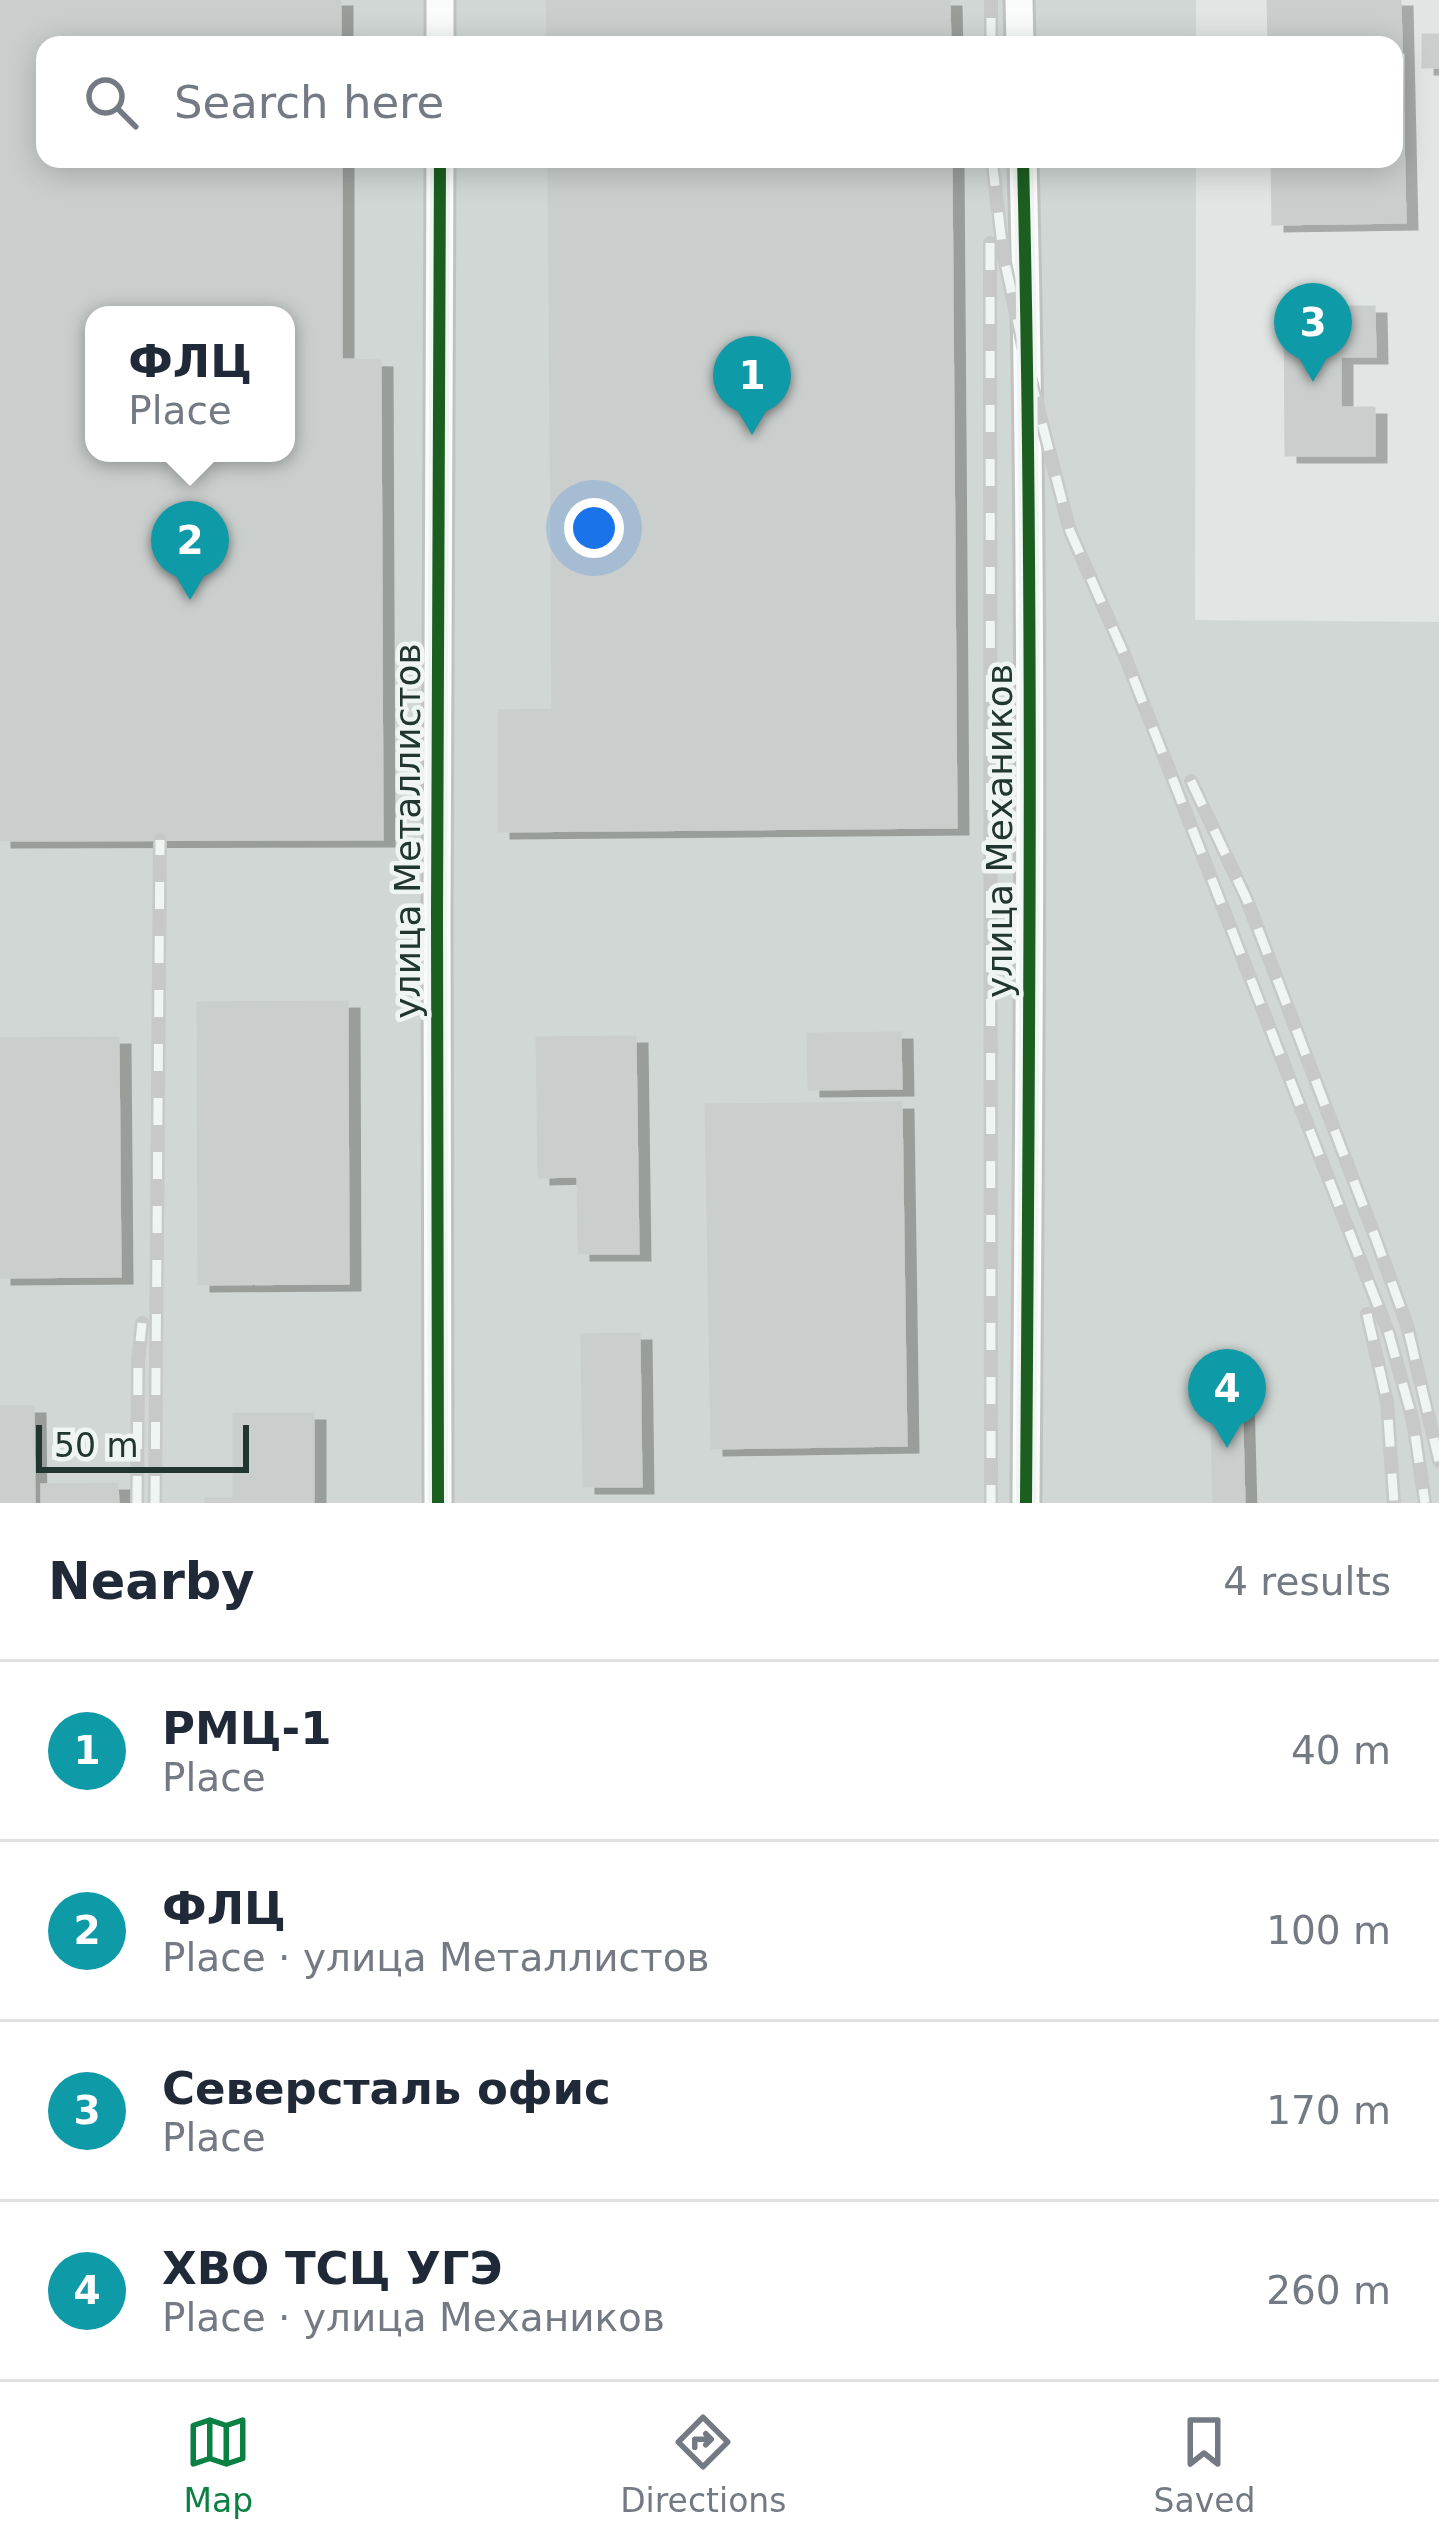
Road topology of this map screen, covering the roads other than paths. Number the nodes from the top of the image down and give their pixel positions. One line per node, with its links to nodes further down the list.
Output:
1 (440, 0): 3 (street)
2 (1019, 0): 4 (street)
3 (440, 36)
4 (1020, 36)
5 (440, 168): 7 (street, улица Металлистов)
6 (1023, 168): 8 (street, улица Механиков)
7 (438, 1503)
8 (1026, 1503)

